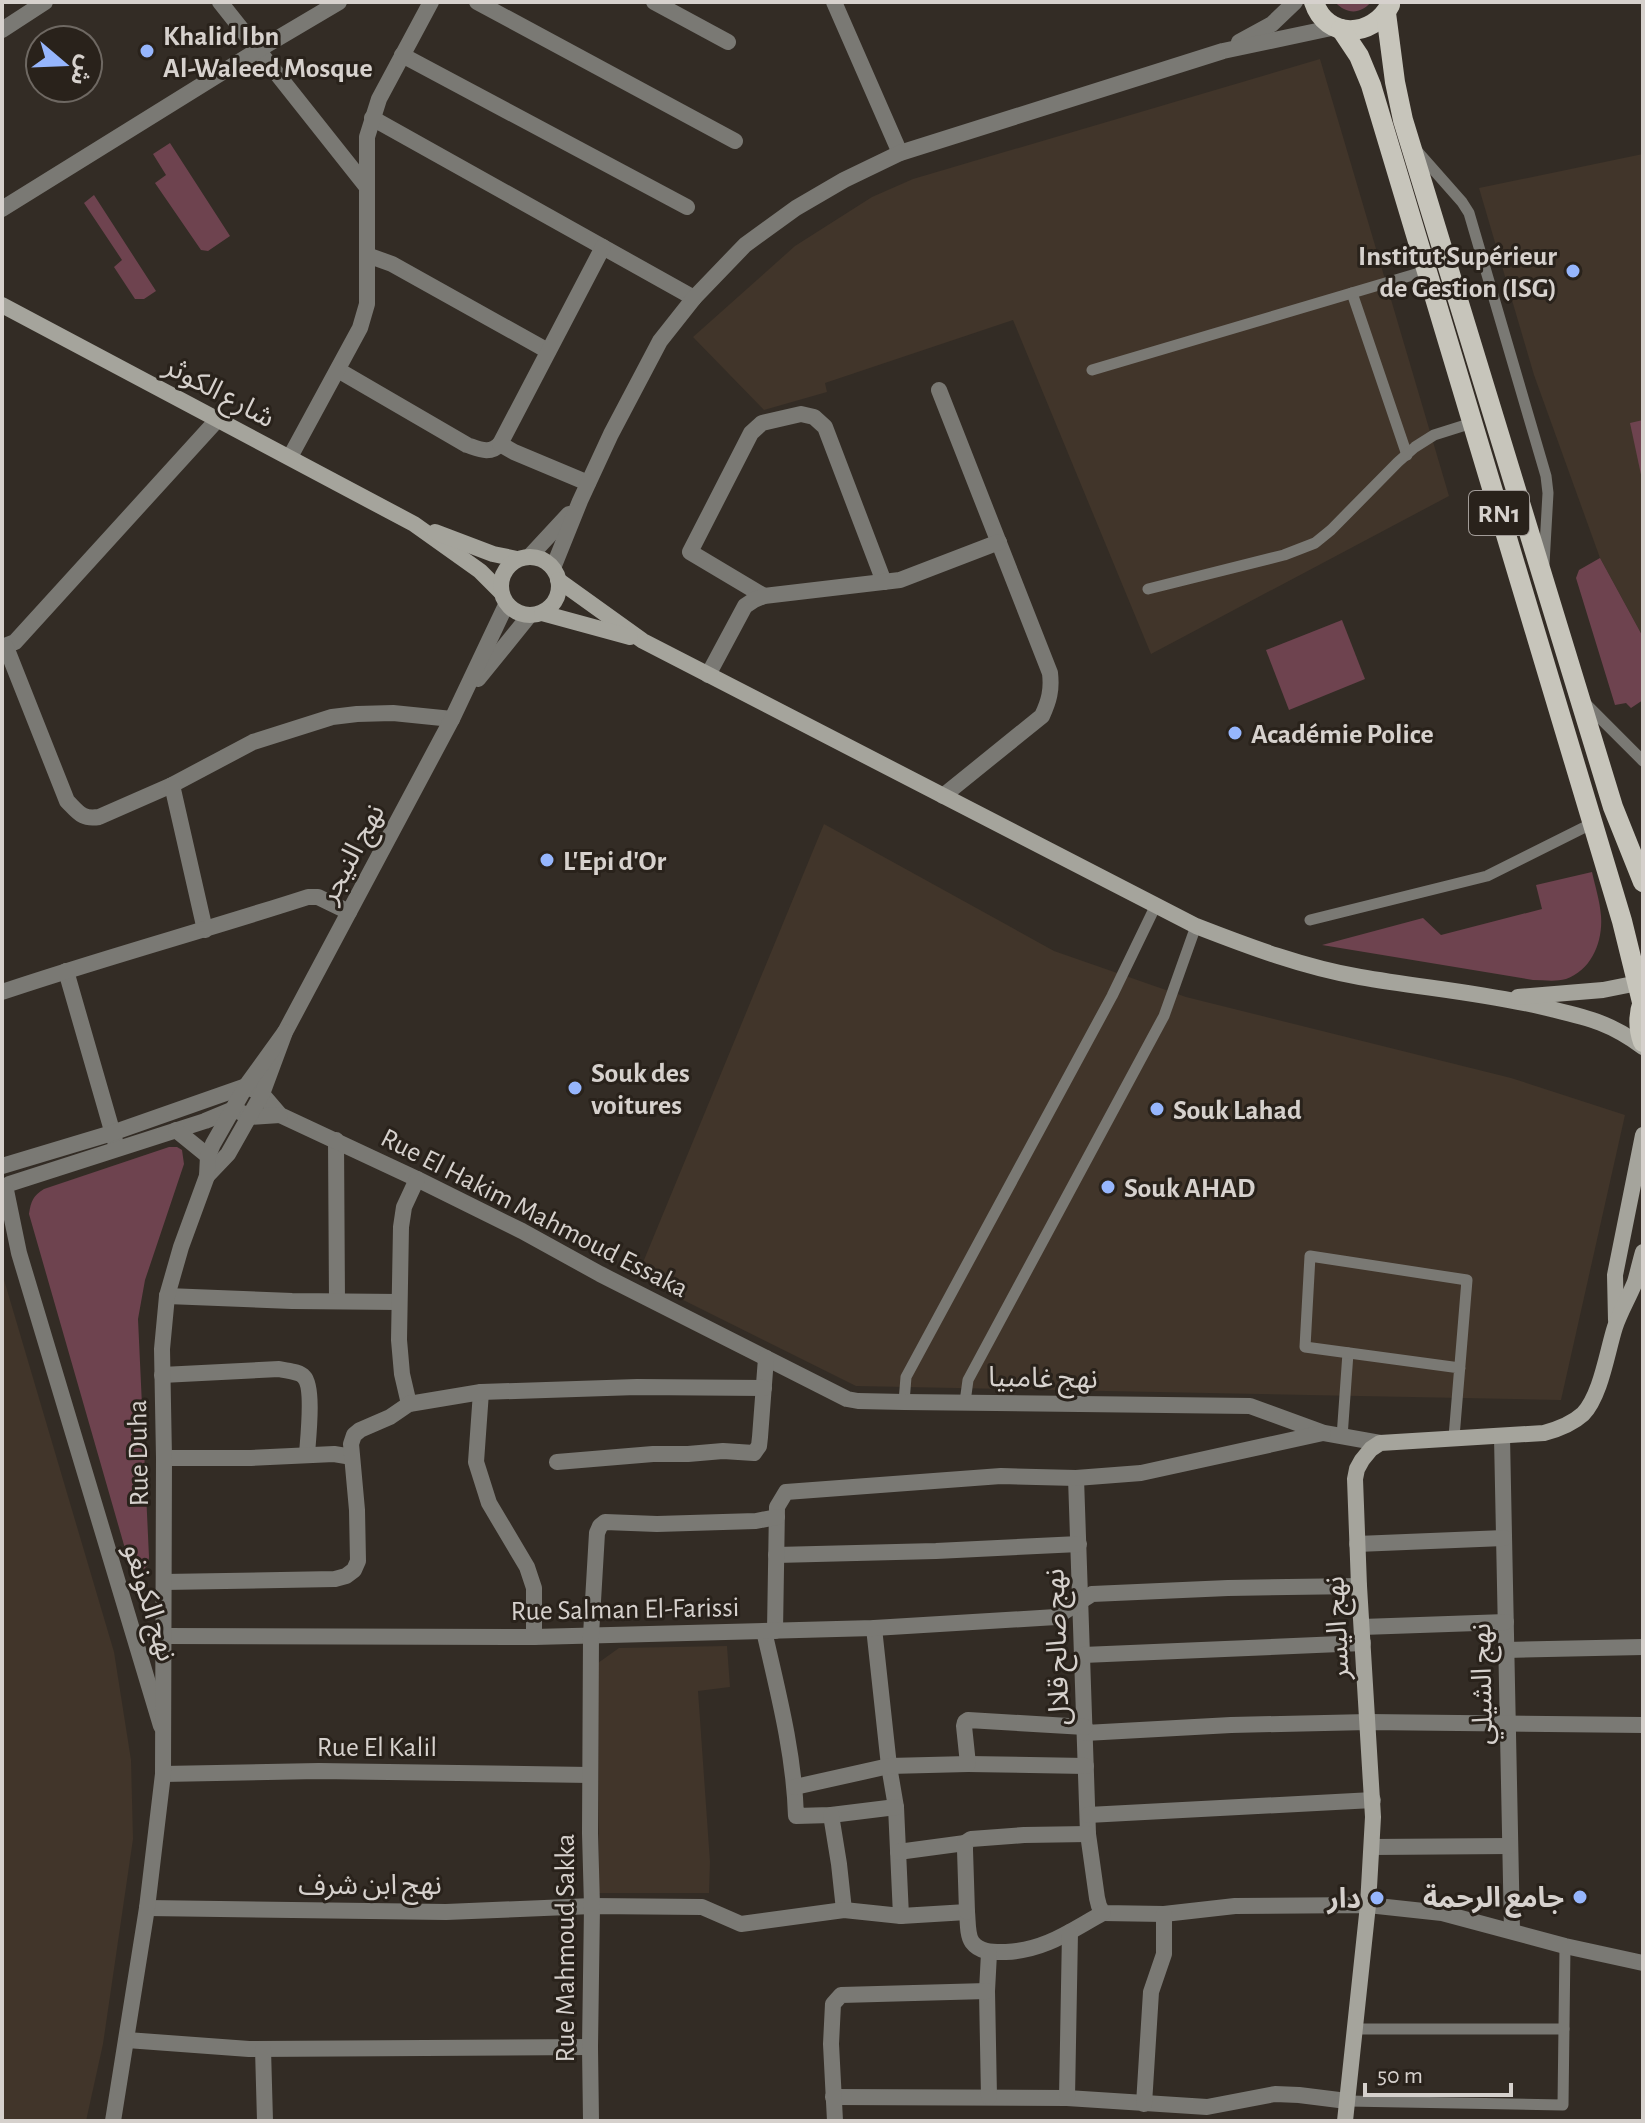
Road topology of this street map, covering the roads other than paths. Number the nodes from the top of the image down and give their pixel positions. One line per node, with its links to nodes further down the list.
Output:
1 (45, 2): 12 (street)
2 (220, 2): 14 (street)
3 (339, 2): 14 (street)
4 (431, 2): 16 (street)
5 (477, 2): 18 (street)
6 (654, 2): 13 (street)
7 (834, 2): 20 (street)
8 (1295, 2): 15 (street)
9 (1314, 2): 11 (main road, RN1)
10 (1391, 5): 11 (main road, RN1); 19 (main road, RN1)
11 (1339, 28): 15 (street); 26 (main road, RN1)
12 (2, 30)
13 (728, 42)
14 (258, 50): 21 (street); 23 (street)
15 (1223, 51): 20 (street)
16 (402, 55): 17 (street); 22 (street)
17 (372, 118): 21 (street); 24 (street)
18 (735, 141)
19 (1410, 143): 45 (main road, RN1); 45 (lane)
20 (900, 153): 28 (street)
21 (366, 186): 25 (street)
22 (687, 207)
23 (2, 209)
24 (603, 247): 28 (street); 30 (street)
25 (367, 255): 30 (street); 31 (street)
26 (1426, 271): 27 (lane); 35 (main road, RN1)
27 (1352, 293): 32 (lane); 37 (lane)
28 (694, 298): 39 (street)
29 (2, 305): 34 (main road, شارع الكوثر)
30 (548, 351): 36 (street)
31 (338, 370): 36 (street); 38 (street)
32 (1092, 370)
33 (939, 390): 42 (street)
34 (218, 419): 38 (main road, شارع الكوثر); 52 (street)
35 (1472, 423): 37 (lane); 60 (main road, RN1)
36 (500, 444): 39 (street)
37 (1407, 455): 47 (lane)
38 (290, 457): 41 (main road, شارع الكوثر)
39 (588, 483): 40 (street)
40 (580, 501): 43 (street); 44 (street)
41 (414, 524): 43 (main road, شارع الكوثر); 49 (main road, شارع الكوثر)
42 (999, 542): 46 (street); 59 (street)
43 (524, 558): 44 (main road); 49 (main road)
44 (556, 574): 50 (main road); 51 (main road)
45 (1544, 580): 55 (main road, RN1)
46 (884, 582): 48 (street); 48 (street)
47 (1148, 589)
48 (764, 596): 53 (street)
49 (504, 598): 50 (main road); 54 (street)
50 (536, 614): 51 (main road); 54 (street)
51 (643, 641): 53 (main road)
52 (4, 647): 58 (street)
53 (708, 675): 59 (main road)
54 (462, 698): 56 (street, نهج النيجر)
55 (1579, 698): 57 (lane); 61 (main road, RN1)
56 (452, 719): 58 (street); 63 (street, نهج النيجر)
57 (1643, 761)
58 (172, 785): 66 (street)
59 (943, 796): 62 (main road)
60 (1593, 823): 64 (lane); 69 (main road, RN1)
61 (1643, 882)
62 (1156, 905): 65 (main road); 103 (lane)
63 (349, 912): 66 (street); 71 (street, نهج النيجر)
64 (1310, 920)
65 (1196, 926): 70 (main road); 104 (lane)
66 (205, 930): 67 (street)
67 (66, 971): 68 (street); 79 (street)
68 (2, 992)
69 (1642, 992): 70 (main road); 72 (main road, RN1)
70 (1504, 998): 72 (main road)
71 (285, 1032): 73 (street, نهج النيجر); 74 (street, نهج النيجر)
72 (1643, 1044)
73 (246, 1086): 74 (street); 75 (street, Rue Duha); 79 (street)
74 (262, 1094): 76 (street); 77 (street, Rue Duha)
75 (234, 1109): 77 (street); 78 (street); 83 (street, Rue Duha)
76 (280, 1115): 77 (street); 81 (street, Rue El Hakim Mahmoud Essaka)
77 (250, 1117): 85 (street, Rue Duha)
78 (176, 1130): 82 (street); 83 (street)
79 (112, 1133): 82 (street); 84 (street)
80 (1643, 1135): 91 (main road)
81 (336, 1140): 86 (street, Rue El Hakim Mahmoud Essaka); 94 (street)
82 (118, 1150): 87 (street)
83 (208, 1156): 85 (street, Rue Duha)
84 (2, 1166): 87 (street, نهج الكونغو)
85 (207, 1176): 93 (street, Rue Duha)
86 (417, 1179): 95 (street); 98 (street, Rue El Hakim Mahmoud Essaka)
87 (6, 1189): 90 (street, نهج الكونغو)
88 (2, 1221): 90 (street, نهج الكونغو)
89 (1643, 1252): 92 (main road)
90 (19, 1253): 138 (street, نهج الكونغو)
91 (1615, 1275): 92 (lane); 96 (main road)
92 (1639, 1284): 96 (main road)
93 (167, 1296): 94 (street); 100 (street, Rue Duha)
94 (337, 1301): 95 (street)
95 (399, 1302): 105 (street)
96 (1616, 1325): 109 (main road)
97 (1348, 1353): 99 (lane); 99 (lane); 107 (lane)
98 (766, 1358): 101 (street); 103 (street, نهج غامبيا)
99 (1460, 1368): 108 (lane)
100 (162, 1375): 111 (street); 113 (street, Rue Duha)
101 (764, 1388): 102 (street); 114 (street)
102 (481, 1392): 105 (street); 130 (street)
103 (904, 1402): 104 (street, نهج غامبيا)
104 (965, 1402): 106 (street, نهج غامبيا)
105 (409, 1404): 112 (street)
106 (1324, 1433): 107 (street, نهج غامبيا); 115 (street)
107 (1342, 1437): 110 (street, نهج غامبيا)
108 (1454, 1437): 109 (main road); 110 (main road)
109 (1502, 1437): 117 (street, نهج الشيلي)
110 (1380, 1443): 119 (main road, نهج اليسر)
111 (307, 1454): 112 (street); 113 (street)
112 (352, 1457): 121 (street)
113 (164, 1458): 121 (street, Rue Duha)
114 (557, 1462)
115 (1076, 1478): 116 (street); 118 (street, نهج صالح قلال)
116 (777, 1517): 120 (street); 127 (street, Rue Mahmoud Sakka)
117 (1504, 1538): 119 (street); 124 (street, نهج الشيلي)
118 (1079, 1544): 120 (street); 123 (street, نهج صالح قلال)
119 (1357, 1544): 122 (main road, نهج اليسر)
120 (776, 1555): 126 (street)
121 (164, 1582): 129 (street, Rue Duha)
122 (1359, 1586): 123 (street, Rue Salman El-Farissi); 128 (main road, نهج اليسر)
123 (1081, 1600): 125 (street, Rue Salman El-Farissi); 133 (street, نهج صالح قلال)
124 (1506, 1622): 128 (street); 132 (street, نهج الشيلي)
125 (874, 1628): 126 (street, Rue Salman El-Farissi); 140 (street)
126 (770, 1631): 127 (street, Rue Salman El-Farissi); 144 (street)
127 (591, 1635): 130 (street, Rue Salman El-Farissi); 143 (street, Rue Mahmoud Sakka)
128 (1363, 1635): 133 (street); 134 (main road, نهج اليسر)
129 (164, 1636): 130 (street, Rue Salman El-Farissi); 138 (street, Rue Duha)
130 (534, 1637)
131 (1643, 1647): 132 (street)
132 (1506, 1650): 135 (street, نهج الشيلي)
133 (1083, 1655): 137 (street, نهج صالح قلال)
134 (1368, 1722): 135 (street); 137 (street); 145 (main road, نهج اليسر)
135 (1508, 1724): 136 (street); 151 (street, نهج الشيلي)
136 (1643, 1725)
137 (1085, 1730): 139 (street); 141 (street, نهج صالح قلال)
138 (165, 1737): 142 (street, Rue Duha)
139 (968, 1764): 140 (street); 141 (street)
140 (889, 1766): 144 (street); 146 (street)
141 (1086, 1766): 148 (street, نهج صالح قلال)
142 (163, 1774): 143 (street, Rue El Kalil); 156 (street, Rue Duha)
143 (590, 1775): 155 (street, Rue Mahmoud Sakka)
144 (795, 1787): 147 (street)
145 (1373, 1800): 148 (street); 152 (main road, نهج اليسر)
146 (896, 1807): 147 (street); 153 (street)
147 (831, 1815): 157 (street)
148 (1088, 1815): 149 (street, نهج صالح قلال)
149 (1088, 1834): 150 (street); 159 (street, نهج صالح قلال)
150 (965, 1843): 153 (street); 158 (street)
151 (1510, 1846): 152 (street); 162 (street, نهج الشيلي)
152 (1372, 1847): 154 (main road, نهج اليسر)
153 (898, 1852): 161 (street)
154 (1368, 1905): 160 (street); 162 (street); 168 (main road, نهج اليسر)
155 (592, 1906): 156 (street, نهج ابن شرف); 157 (street, نهج ابن شرف); 171 (street, Rue Mahmoud Sakka)
156 (147, 1908): 170 (street, Rue Duha)
157 (844, 1910): 161 (street, نهج ابن شرف)
158 (967, 1912): 161 (street, نهج ابن شرف); 165 (street)
159 (1103, 1913): 160 (street); 163 (street)
160 (1164, 1914): 177 (street)
161 (901, 1916)
162 (1512, 1931): 164 (street)
163 (1070, 1932): 165 (street); 175 (street)
164 (1565, 1946): 166 (street); 169 (lane)
165 (989, 1953): 167 (street)
166 (1643, 1963)
167 (987, 1991): 173 (street); 174 (street)
168 (1355, 2029): 169 (lane); 176 (main road, نهج اليسر)
169 (1564, 2029): 176 (lane)
170 (127, 2040): 172 (street); 178 (street, Rue Duha)
171 (590, 2047): 172 (street); 180 (street, Rue Mahmoud Sakka)
172 (263, 2049): 179 (street)
173 (833, 2097): 174 (street); 181 (street)
174 (989, 2097): 175 (street)
175 (1067, 2098): 177 (street)
176 (1347, 2101): 177 (street); 182 (main road, نهج اليسر)
177 (1144, 2104)
178 (113, 2121)
179 (265, 2121)
180 (591, 2121)
181 (835, 2121)
182 (1345, 2121)

